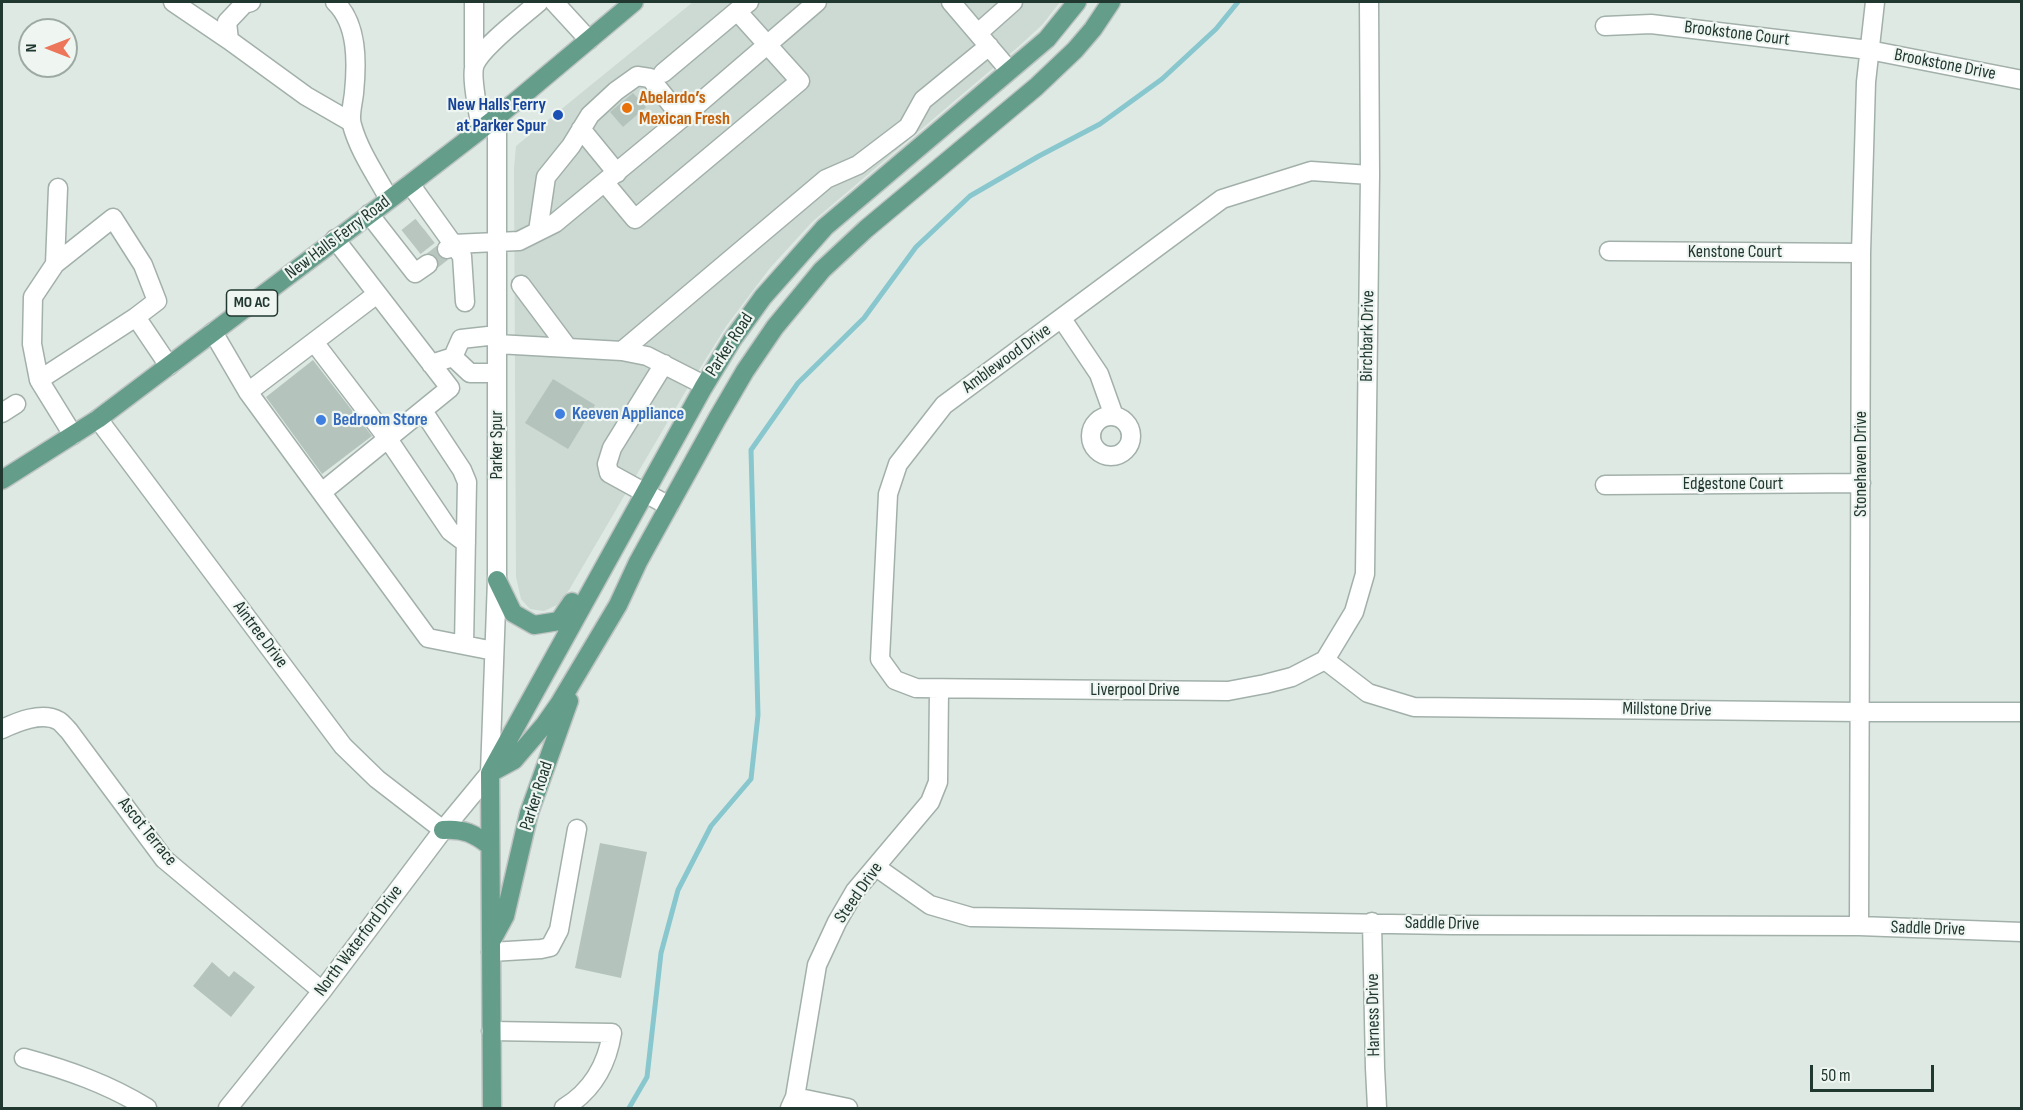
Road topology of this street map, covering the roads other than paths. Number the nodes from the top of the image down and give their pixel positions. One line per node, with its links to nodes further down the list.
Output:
1 (173, 2): 17 (street)
2 (251, 2): 17 (street)
3 (335, 2): 28 (street)
4 (474, 2): 22 (street)
5 (539, 2): 22 (street)
6 (554, 2): 18 (street)
7 (631, 2): 18 (main road, New Halls Ferry Road / MO AC)
8 (817, 2): 20 (street)
9 (951, 2): 19 (street)
10 (1013, 2): 19 (street)
11 (1077, 2): 23 (main road, Parker Road)
12 (1111, 2): 73 (main road, Parker Road)
13 (1369, 2): 31 (street, Birchbark Drive)
14 (1875, 2): 21 (street, Stonehaven Drive)
15 (743, 6): 20 (street); 24 (street)
16 (1605, 26): 21 (street, Brookstone Court)
17 (229, 40): 28 (street)
18 (589, 40): 26 (main road, New Halls Ferry Road / MO AC)
19 (983, 40): 23 (street); 54 (street)
20 (767, 44): 27 (street); 32 (street)
21 (1869, 50): 25 (street, Brookstone Drive); 42 (street, Stonehaven Drive)
22 (474, 65): 29 (street)
23 (1009, 70): 61 (main road, Parker Road)
24 (663, 73)
25 (2022, 80)
26 (497, 117): 29 (main road, New Halls Ferry Road / MO AC); 39 (street, Parker Spur)
27 (682, 118): 30 (street); 32 (street)
28 (351, 122): 35 (street)
29 (482, 129): 33 (main road, New Halls Ferry Road / MO AC)
30 (581, 129): 32 (street); 37 (street)
31 (1370, 175): 49 (street, Amblewood Drive); 80 (street, Birchbark Drive)
32 (611, 178): 37 (street)
33 (410, 184): 35 (main road, New Halls Ferry Road / MO AC); 40 (street)
34 (58, 188): 43 (street)
35 (389, 199): 36 (main road, New Halls Ferry Road / MO AC)
36 (369, 214): 38 (main road, New Halls Ferry Road / MO AC); 44 (street)
37 (538, 231): 39 (street)
38 (335, 239): 46 (street); 50 (main road, New Halls Ferry Road / MO AC)
39 (497, 242): 40 (street); 51 (street, Parker Spur)
40 (450, 247): 47 (street)
41 (1609, 251): 42 (street, Kenstone Court)
42 (1860, 253): 69 (street, Stonehaven Drive)
43 (54, 264): 48 (street); 60 (street)
44 (428, 264)
45 (521, 285): 53 (street)
46 (377, 294): 52 (street); 56 (street)
47 (465, 302)
48 (136, 317): 58 (street); 60 (street)
49 (1062, 319): 64 (street); 81 (street, Amblewood Drive)
50 (213, 332): 58 (main road, New Halls Ferry Road / MO AC); 62 (street)
51 (497, 340): 53 (street); 55 (street); 59 (street, Parker Spur)
52 (314, 342): 62 (street); 67 (street)
53 (568, 348): 54 (street)
54 (622, 351): 57 (street)
55 (453, 357): 56 (street); 59 (street)
56 (431, 364): 63 (street)
57 (664, 364): 61 (street); 72 (street)
58 (169, 366): 65 (main road, New Halls Ferry Road / MO AC)
59 (497, 373): 76 (street, Parker Spur)
60 (39, 380): 66 (street)
61 (704, 385): 72 (main road, Parker Road)
62 (248, 392): 71 (street)
63 (423, 411): 67 (street); 75 (street)
64 (1114, 416)
65 (98, 419): 66 (main road, New Halls Ferry Road / MO AC); 87 (street, Aintree Drive)
66 (73, 435): 68 (main road, New Halls Ferry Road / MO AC)
67 (388, 439): 71 (street); 75 (street)
68 (2, 480)
69 (1861, 483): 70 (street, Edgestone Court); 82 (street, Stonehaven Drive)
70 (1605, 485)
71 (322, 492): 77 (street)
72 (644, 493): 73 (street); 74 (main road, Parker Road)
73 (669, 506): 78 (main road, Parker Road)
74 (628, 522): 76 (main road); 85 (main road, Parker Road)
75 (466, 543): 77 (street)
76 (497, 580): 79 (street, Parker Spur)
77 (464, 645): 79 (street)
78 (591, 650): 85 (main road, Parker Road); 93 (main road, Parker Road)
79 (494, 651): 85 (street, Parker Spur)
80 (1325, 660): 81 (street, Liverpool Drive); 82 (street, Millstone Drive)
81 (939, 690): 89 (street, Steed Drive)
82 (1860, 712): 83 (street, Millstone Drive); 91 (street, Stonehaven Drive)
83 (2022, 712)
84 (2, 729): 94 (street, Ascot Terrace)
85 (490, 773): 87 (street, North Waterford Drive); 88 (main road, Parker Road)
86 (577, 829): 93 (street)
87 (443, 830): 88 (main road); 94 (street, North Waterford Drive)
88 (490, 846): 93 (main road, Parker Road)
89 (876, 867): 90 (street, Saddle Drive); 97 (street, Steed Drive)
90 (1372, 922): 91 (street, Saddle Drive); 103 (street, Harness Drive)
91 (1859, 926): 92 (street, Saddle Drive)
92 (2022, 932)
93 (491, 947): 95 (main road, Parker Road)
94 (322, 991): 99 (street, North Waterford Drive)
95 (491, 1031): 100 (main road, Parker Road); 101 (street)
96 (24, 1058): 98 (street)
97 (793, 1103): 102 (street)
98 (147, 1108)
99 (228, 1108)
100 (492, 1108)
101 (564, 1108)
102 (848, 1108)
103 (1377, 1108)

